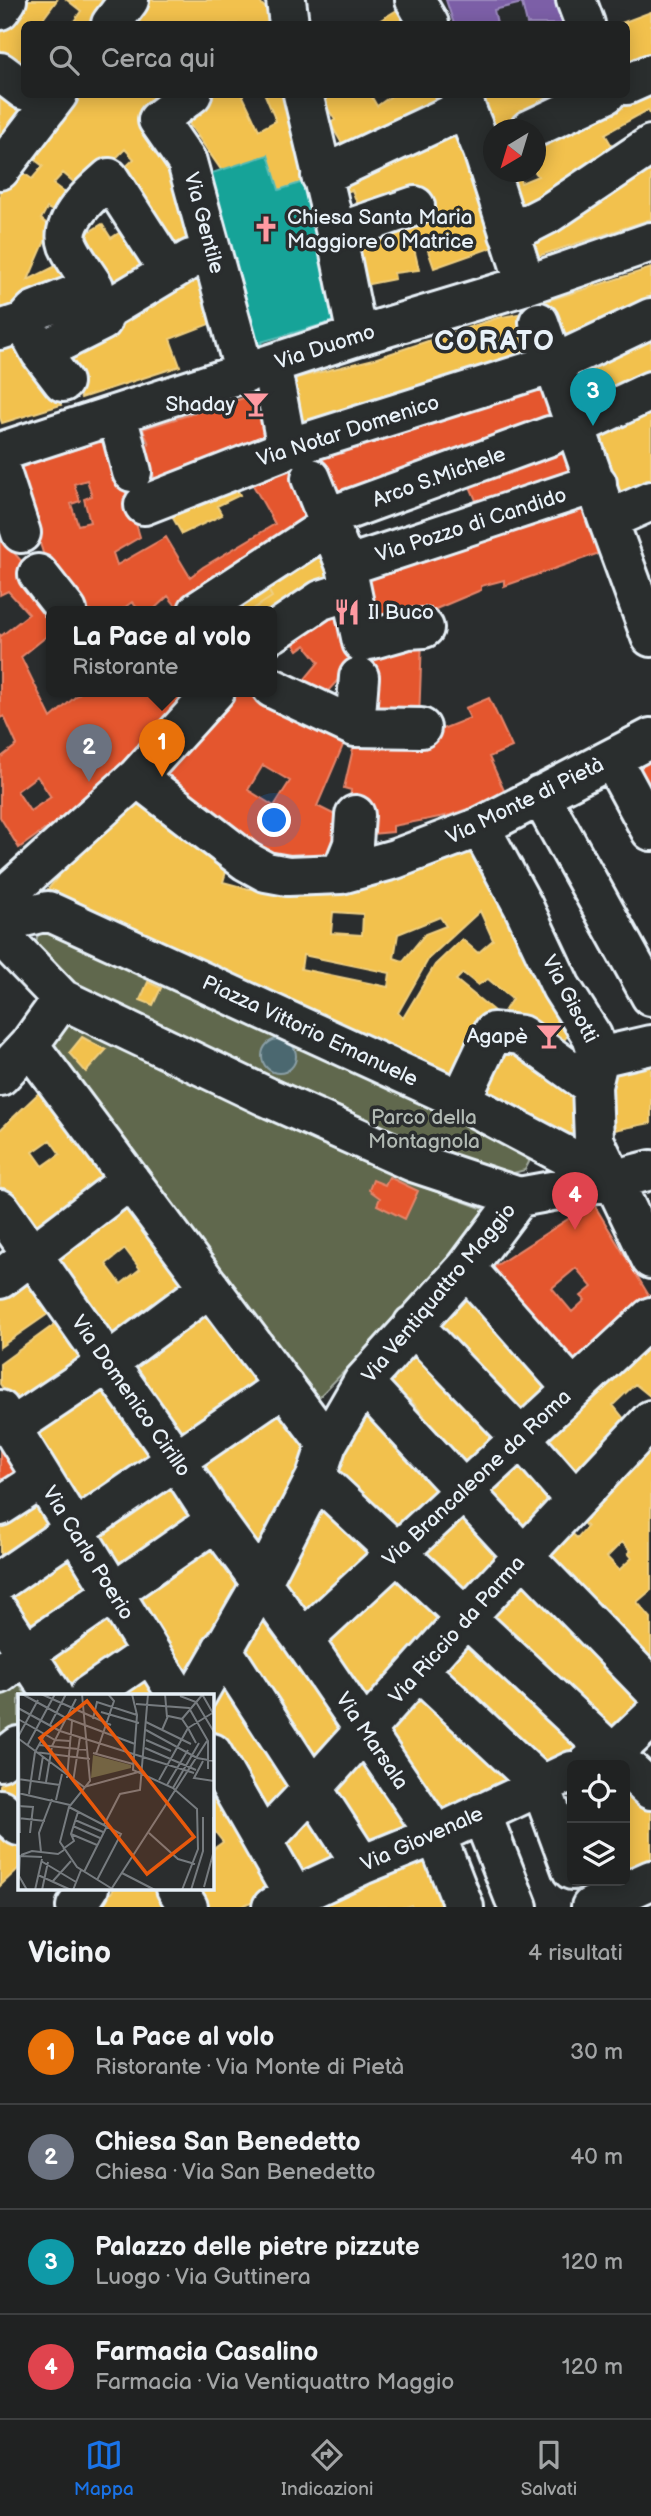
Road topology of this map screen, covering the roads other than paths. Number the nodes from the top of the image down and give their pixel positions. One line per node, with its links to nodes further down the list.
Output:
1 (7, 0): 5 (street)
2 (129, 0): 6 (street)
3 (415, 0): 7 (street)
4 (576, 0): 8 (street)
5 (0, 10)
6 (113, 21)
7 (427, 21)
8 (584, 21)
9 (0, 72): 12 (street)
10 (651, 74): 11 (street)
11 (630, 83)
12 (21, 84)
13 (40, 98): 21 (street)
14 (187, 98): 28 (street, Via Gentile)
15 (304, 98): 22 (street)
16 (597, 98): 18 (street)
17 (463, 101): 19 (street); 22 (street)
18 (546, 122)
19 (483, 139)
20 (651, 145): 26 (street)
21 (0, 170)
22 (321, 176): 25 (street)
23 (496, 182): 26 (street)
24 (415, 206): 25 (street)
25 (336, 233): 34 (street)
26 (509, 234): 30 (street)
27 (651, 242): 30 (street, Via Duomo)
28 (211, 248): 29 (street); 36 (street, Via Gentile)
29 (169, 271): 31 (street); 31 (street)
30 (526, 285): 34 (street, Via Duomo)
31 (100, 299): 37 (street)
32 (651, 318): 35 (street, Via Notar Domenico)
33 (539, 322): 35 (street)
34 (357, 336): 36 (street, Via Duomo)
35 (554, 364): 40 (street); 42 (street, Via Notar Domenico)
36 (258, 369): 39 (street, Via Duomo); 42 (street, Via Gentile)
37 (46, 370): 39 (street, Via Duomo); 41 (street, Via Duomo)
38 (651, 391): 40 (street, Arco S.Michele)
39 (117, 415): 42 (street, Via Notar Domenico)
40 (566, 431): 44 (street); 47 (street, Arco S.Michele)
41 (0, 453)
42 (298, 455): 47 (street, Via Gentile)
43 (0, 469): 48 (street)
44 (597, 483): 46 (street); 50 (street, Via Pozzo di Candido)
45 (651, 501): 46 (street)
46 (608, 520): 53 (street)
47 (329, 521): 50 (street, Via Gentile); 52 (street, Arco S.Michele)
48 (21, 533)
49 (38, 574): 51 (street)
50 (348, 578): 55 (street, Via Pozzo di Candido); 56 (street, Via Gentile)
51 (63, 606)
52 (205, 606)
53 (647, 618)
54 (424, 628): 56 (street)
55 (277, 630)
56 (361, 653): 59 (street, Via Gentile)
57 (277, 690): 59 (street)
58 (209, 697): 63 (street)
59 (355, 727): 60 (street)
60 (421, 728)
61 (651, 738): 62 (street, Via Monte di Pietà)
62 (612, 759): 64 (street, Via Monte di Pietà); 67 (street)
63 (137, 776): 68 (street, Via Monte di Pietà); 69 (street)
64 (540, 795): 66 (street, Via Monte di Pietà); 71 (street)
65 (355, 815): 68 (street)
66 (481, 827): 68 (street, Via Monte di Pietà); 75 (street, Via Gisotti)
67 (651, 831)
68 (341, 874)
69 (0, 900)
70 (0, 922): 72 (street, Piazza Vittorio Emanuele); 77 (street, Piazza Vittorio Emanuele)
71 (651, 996)
72 (62, 999): 73 (street); 81 (street, Piazza Vittorio Emanuele)
73 (29, 1045): 76 (street); 79 (street)
74 (651, 1045): 75 (street)
75 (596, 1071): 77 (street); 80 (street, Via Gisotti)
76 (0, 1076)
77 (461, 1100): 80 (street, Piazza Vittorio Emanuele)
78 (651, 1170): 80 (street, Via Ventiquattro Maggio)
79 (130, 1180): 83 (street); 87 (street)
80 (612, 1180): 81 (street, Via Ventiquattro Maggio); 84 (street, Via Gisotti)
81 (519, 1197): 85 (street, Via Ventiquattro Maggio)
82 (0, 1209): 83 (street, Via Domenico Cirillo)
83 (32, 1255): 86 (street); 90 (street, Via Domenico Cirillo)
84 (651, 1259)
85 (466, 1268): 89 (street, Via Ventiquattro Maggio); 93 (street)
86 (0, 1279)
87 (210, 1287): 90 (street); 92 (street)
88 (651, 1317): 93 (street, Via Brancaleone da Roma)
89 (413, 1325): 91 (street, Via Ventiquattro Maggio); 96 (street)
90 (108, 1363): 94 (street); 98 (street, Via Domenico Cirillo)
91 (363, 1381): 97 (street, Via Ventiquattro Maggio); 100 (street)
92 (284, 1385): 97 (street); 98 (street)
93 (572, 1388): 96 (street, Via Brancaleone da Roma)
94 (5, 1419): 99 (street, Via Carlo Poerio)
95 (651, 1420): 101 (street, Via Riccio da Parma)
96 (521, 1438): 100 (street, Via Brancaleone da Roma); 101 (street)
97 (321, 1460): 105 (street); 108 (street, Via Ventiquattro Maggio)
98 (177, 1461): 103 (street, Via Domenico Cirillo); 104 (street)
99 (42, 1479): 102 (street); 104 (street, Via Carlo Poerio)
100 (466, 1491): 105 (street, Via Brancaleone da Roma); 106 (street)
101 (575, 1500): 106 (street, Via Riccio da Parma)
102 (0, 1506)
103 (216, 1521): 108 (street, Via Domenico Cirillo); 109 (street)
104 (75, 1530): 107 (street); 109 (street, Via Carlo Poerio)
105 (397, 1552): 111 (street); 112 (street, Via Brancaleone da Roma)
106 (524, 1556): 111 (street, Via Riccio da Parma); 117 (street)
107 (0, 1581)
108 (261, 1584): 112 (street, Via Marsala); 113 (street, Via Ventiquattro Maggio)
109 (114, 1592): 114 (street, Via Carlo Poerio); 115 (street)
110 (0, 1614): 115 (street)
111 (466, 1617): 116 (street, Via Riccio da Parma); 126 (street)
112 (303, 1640): 123 (street, Via Marsala)
113 (222, 1649): 121 (street, Via Ventiquattro Maggio); 131 (street)
114 (150, 1653): 119 (street); 120 (street, Via Carlo Poerio)
115 (13, 1664): 118 (street)
116 (419, 1671): 123 (street, Via Riccio da Parma); 130 (street)
117 (651, 1687)
118 (51, 1694)
119 (90, 1694)
120 (176, 1694)
121 (198, 1694)
122 (651, 1718): 127 (street)
123 (365, 1731): 131 (street, Via Riccio da Parma); 136 (street, Via Marsala)
124 (18, 1747): 128 (street)
125 (214, 1756): 138 (street)
126 (609, 1760)
127 (615, 1760)
128 (0, 1761)
129 (630, 1775): 132 (street)
130 (556, 1777): 134 (street, Via Giovenale); 137 (street)
131 (313, 1788): 138 (street, Via Riccio da Parma); 139 (street)
132 (651, 1790)
133 (0, 1809): 135 (street)
134 (481, 1813): 136 (street, Via Giovenale); 148 (street)
135 (18, 1825)
136 (436, 1835): 139 (street, Via Giovenale); 147 (street, Via Marsala)
137 (567, 1841)
138 (263, 1842): 144 (street)
139 (362, 1865): 144 (street, Via Giovenale)
140 (651, 1880): 149 (street)
141 (578, 1886): 149 (street)
142 (88, 1890): 145 (street)
143 (177, 1890): 146 (street)
144 (289, 1904)
145 (76, 1907)
146 (188, 1907)
147 (464, 1907)
148 (517, 1907)
149 (588, 1907)

